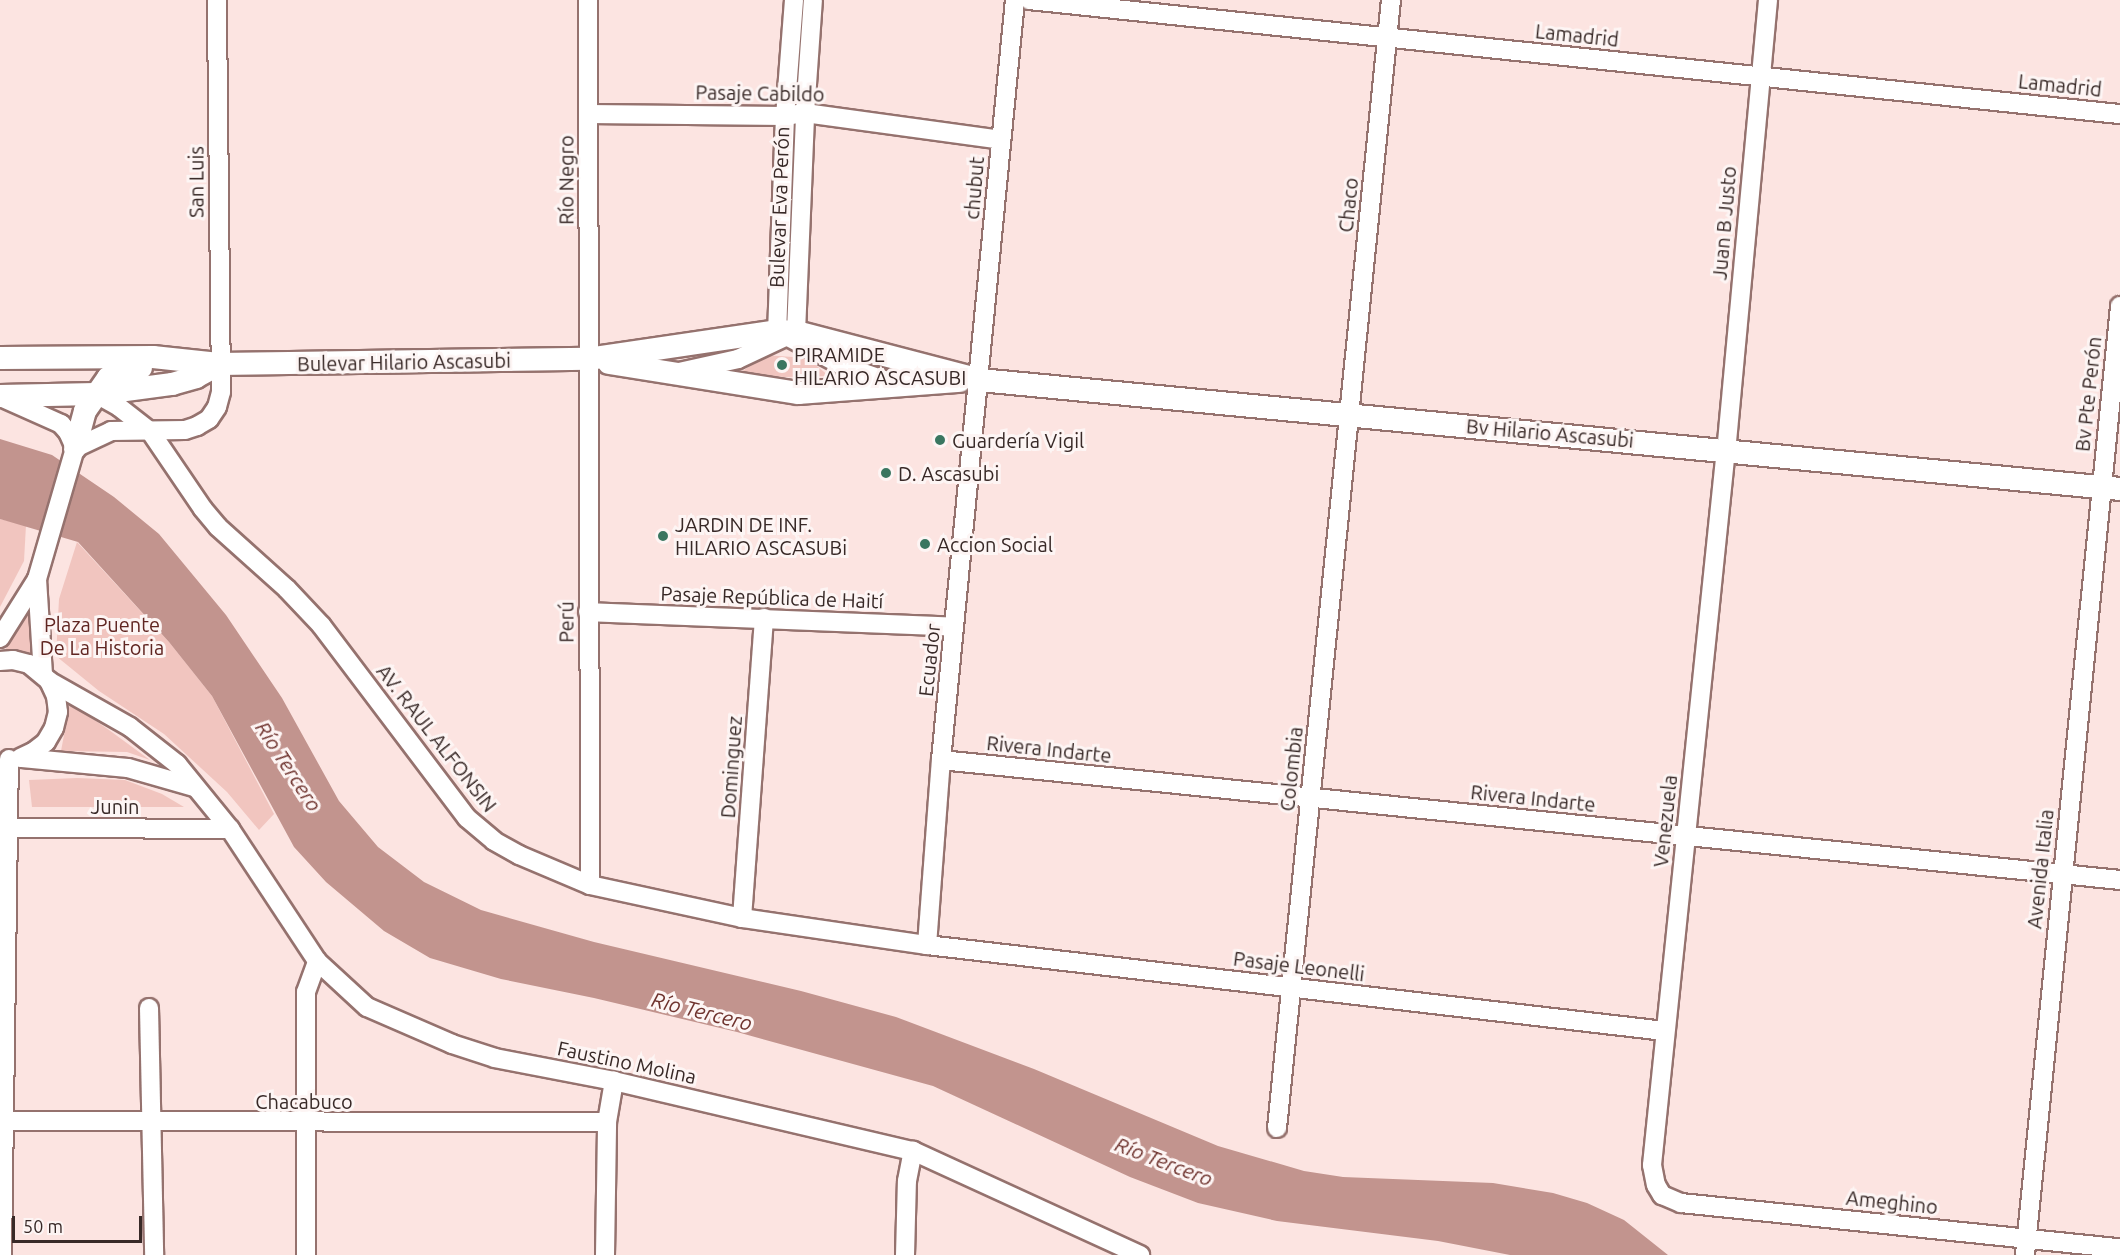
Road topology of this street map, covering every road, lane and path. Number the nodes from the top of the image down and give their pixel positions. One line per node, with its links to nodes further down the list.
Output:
1 (217, 0): 21 (street, San Luis)
2 (588, 0): 12 (street, Río Negro)
3 (794, 0): 14 (street, Bulevar Eva Perón)
4 (813, 0): 11 (street, Bulevar Eva Perón)
5 (1015, 0): 15 (street, chubut)
6 (1029, 0): 9 (street, Lamadrid)
7 (1390, 0): 9 (street, Chaco)
8 (1768, 0): 10 (street, Juan B Justo)
9 (1386, 38): 10 (street, Lamadrid); 27 (street, Chaco)
10 (1760, 76): 13 (street, Lamadrid); 30 (street, Juan B Justo)
11 (805, 113): 14 (street, Pasaje Cabildo); 15 (street, Pasaje Cabildo); 17 (street, Bulevar Eva Perón)
12 (588, 114): 14 (street, Pasaje Cabildo); 20 (street, Río Negro)
13 (2120, 114)
14 (785, 116): 17 (street, Bulevar Eva Perón)
15 (1001, 140): 23 (street, chubut)
16 (2120, 306): 31 (street, Bv Pte Perón)
17 (786, 334): 20 (main road, Bulevar Hilario Ascasubi); 22 (street); 23 (main road, Bulevar Hilario Ascasubi); 24 (street)
18 (0, 358): 19 (main road, Bulevar Hilario Ascasubi)
19 (177, 358): 21 (main road, Bulevar Hilario Ascasubi); 25 (main road)
20 (588, 359): 21 (main road, Bulevar Hilario Ascasubi); 22 (main road, Bulevar Hilario Ascasubi); 33 (street, Perú)
21 (219, 364): 25 (main road, Bulevar Hilario Ascasubi); 28 (street, San Luis)
22 (671, 374): 24 (main road, Bulevar Hilario Ascasubi)
23 (980, 380): 24 (main road, Bulevar Hilario Ascasubi); 27 (main road, Bv Hilario Ascasubi); 35 (street, Ecuador)
24 (899, 385)
25 (96, 394): 26 (main road, Bulevar Hilario Ascasubi); 28 (street, AV. RAUL ALFONSIN); 29 (main road)
26 (0, 397): 29 (street)
27 (1350, 415): 30 (main road, Bv Hilario Ascasubi); 42 (street, Colombia)
28 (150, 431): 29 (street, San Luis); 48 (street, AV. RAUL ALFONSIN)
29 (75, 448): 32 (street)
30 (1726, 449): 31 (main road, Bv Hilario Ascasubi); 45 (street, Venezuela)
31 (2110, 488): 46 (street, Avenida Italia)
32 (37, 579): 36 (street); 38 (street)
33 (588, 612): 34 (street, Pasaje República de Haití); 48 (street, Perú)
34 (764, 618): 35 (street, Pasaje República de Haití); 49 (street, Dominguez)
35 (954, 627): 40 (street, Ecuador)
36 (0, 638)
37 (0, 661): 38 (street, Faustino Molina)
38 (46, 677): 39 (street); 41 (street, Faustino Molina)
39 (10, 758): 41 (street); 43 (street)
40 (941, 760): 42 (street, Rivera Indarte); 50 (street, Ecuador)
41 (196, 788): 44 (street, Faustino Molina)
42 (1311, 798): 45 (street, Rivera Indarte); 52 (street, Colombia)
43 (4, 828): 44 (street, Junin); 56 (street)
44 (230, 829): 51 (street, Faustino Molina)
45 (1686, 836): 46 (street, Rivera Indarte); 54 (street, Venezuela)
46 (2062, 874): 47 (street, Rivera Indarte); 63 (street, Avenida Italia)
47 (2120, 880)
48 (590, 885): 49 (street, AV. RAUL ALFONSIN)
49 (742, 918): 50 (street, AV. RAUL ALFONSIN)
50 (927, 945): 52 (street, Pasaje Leonelli)
51 (316, 961): 55 (street, Faustino Molina); 59 (street)
52 (1292, 988): 54 (street, Pasaje Leonelli); 60 (street, Colombia)
53 (149, 1008): 58 (street)
54 (1665, 1031): 62 (street, Venezuela)
55 (614, 1080): 57 (street); 61 (street, Faustino Molina)
56 (2, 1121): 58 (street, Chacabuco); 65 (street)
57 (607, 1122): 59 (street, Chacabuco); 68 (street)
58 (153, 1123): 59 (street, Chacabuco); 66 (street)
59 (307, 1124): 67 (street)
60 (1277, 1128)
61 (913, 1151): 69 (street); 70 (street, Faustino Molina)
62 (1662, 1195): 63 (street, Ameghino)
63 (2026, 1246): 64 (street, Ameghino)
64 (2120, 1248)
65 (2, 1255)
66 (154, 1255)
67 (306, 1255)
68 (605, 1255)
69 (905, 1255)
70 (1140, 1255)

